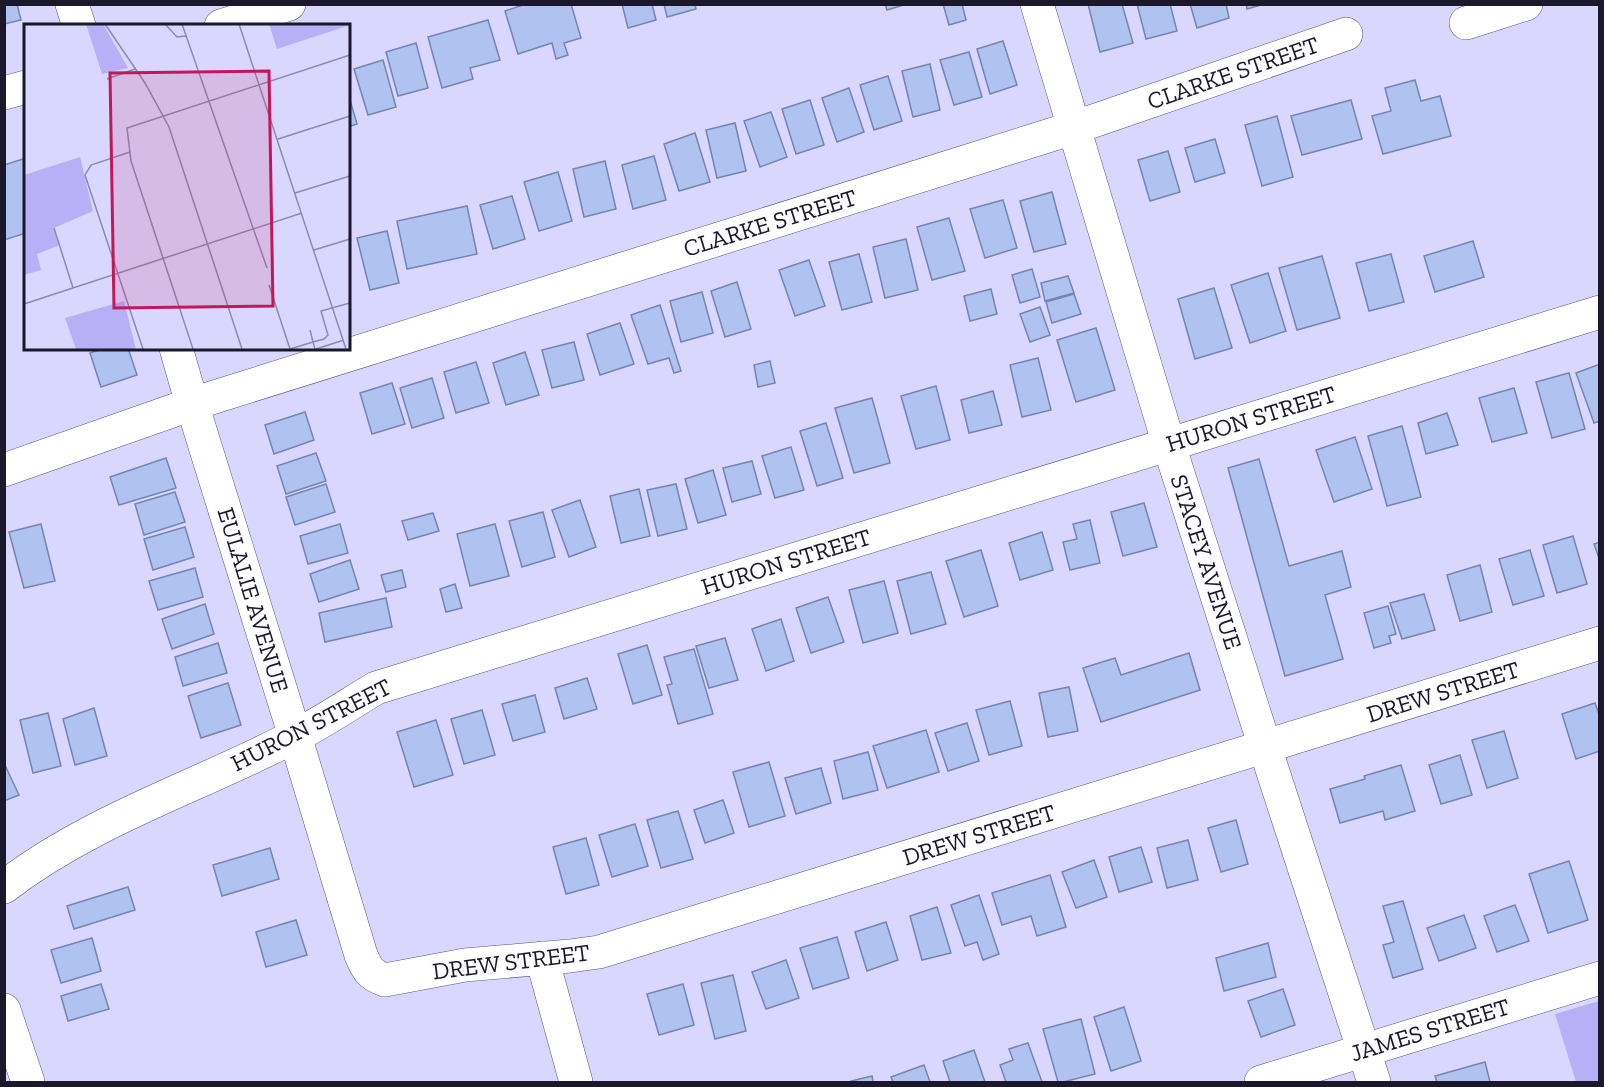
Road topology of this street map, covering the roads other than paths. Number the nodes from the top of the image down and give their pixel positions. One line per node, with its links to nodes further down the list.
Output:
1 (72, 4): 6 (street)
2 (289, 4): 7 (street)
3 (1037, 4): 11 (street, STACEY AVENUE)
4 (1527, 4): 5 (street)
5 (1466, 23)
6 (78, 24)
7 (227, 24)
8 (1346, 34): 11 (street, CLARKE STREET)
9 (24, 88): 10 (street)
10 (4, 93)
11 (1073, 128): 14 (street, CLARKE STREET); 15 (street, STACEY AVENUE)
12 (1599, 312): 15 (street, HURON STREET)
13 (177, 350): 14 (street, EULALIE AVENUE)
14 (192, 404): 16 (street, CLARKE STREET); 18 (street, EULALIE AVENUE)
15 (1169, 445): 18 (street, HURON STREET); 19 (street, STACEY AVENUE)
16 (4, 470)
17 (1599, 643): 19 (street, DREW STREET)
18 (295, 736): 20 (street, HURON STREET); 21 (street, EULALIE AVENUE)
19 (1265, 747): 22 (street, DREW STREET); 25 (street, STACEY AVENUE)
20 (4, 887)
21 (361, 955): 22 (street, DREW STREET)
22 (542, 958): 27 (street)
23 (1599, 978): 25 (street, JAMES STREET)
24 (4, 1010): 26 (street)
25 (1364, 1050): 28 (street, JAMES STREET); 29 (street, STACEY AVENUE)
26 (28, 1083)
27 (576, 1083)
28 (1261, 1083)
29 (1374, 1083)

